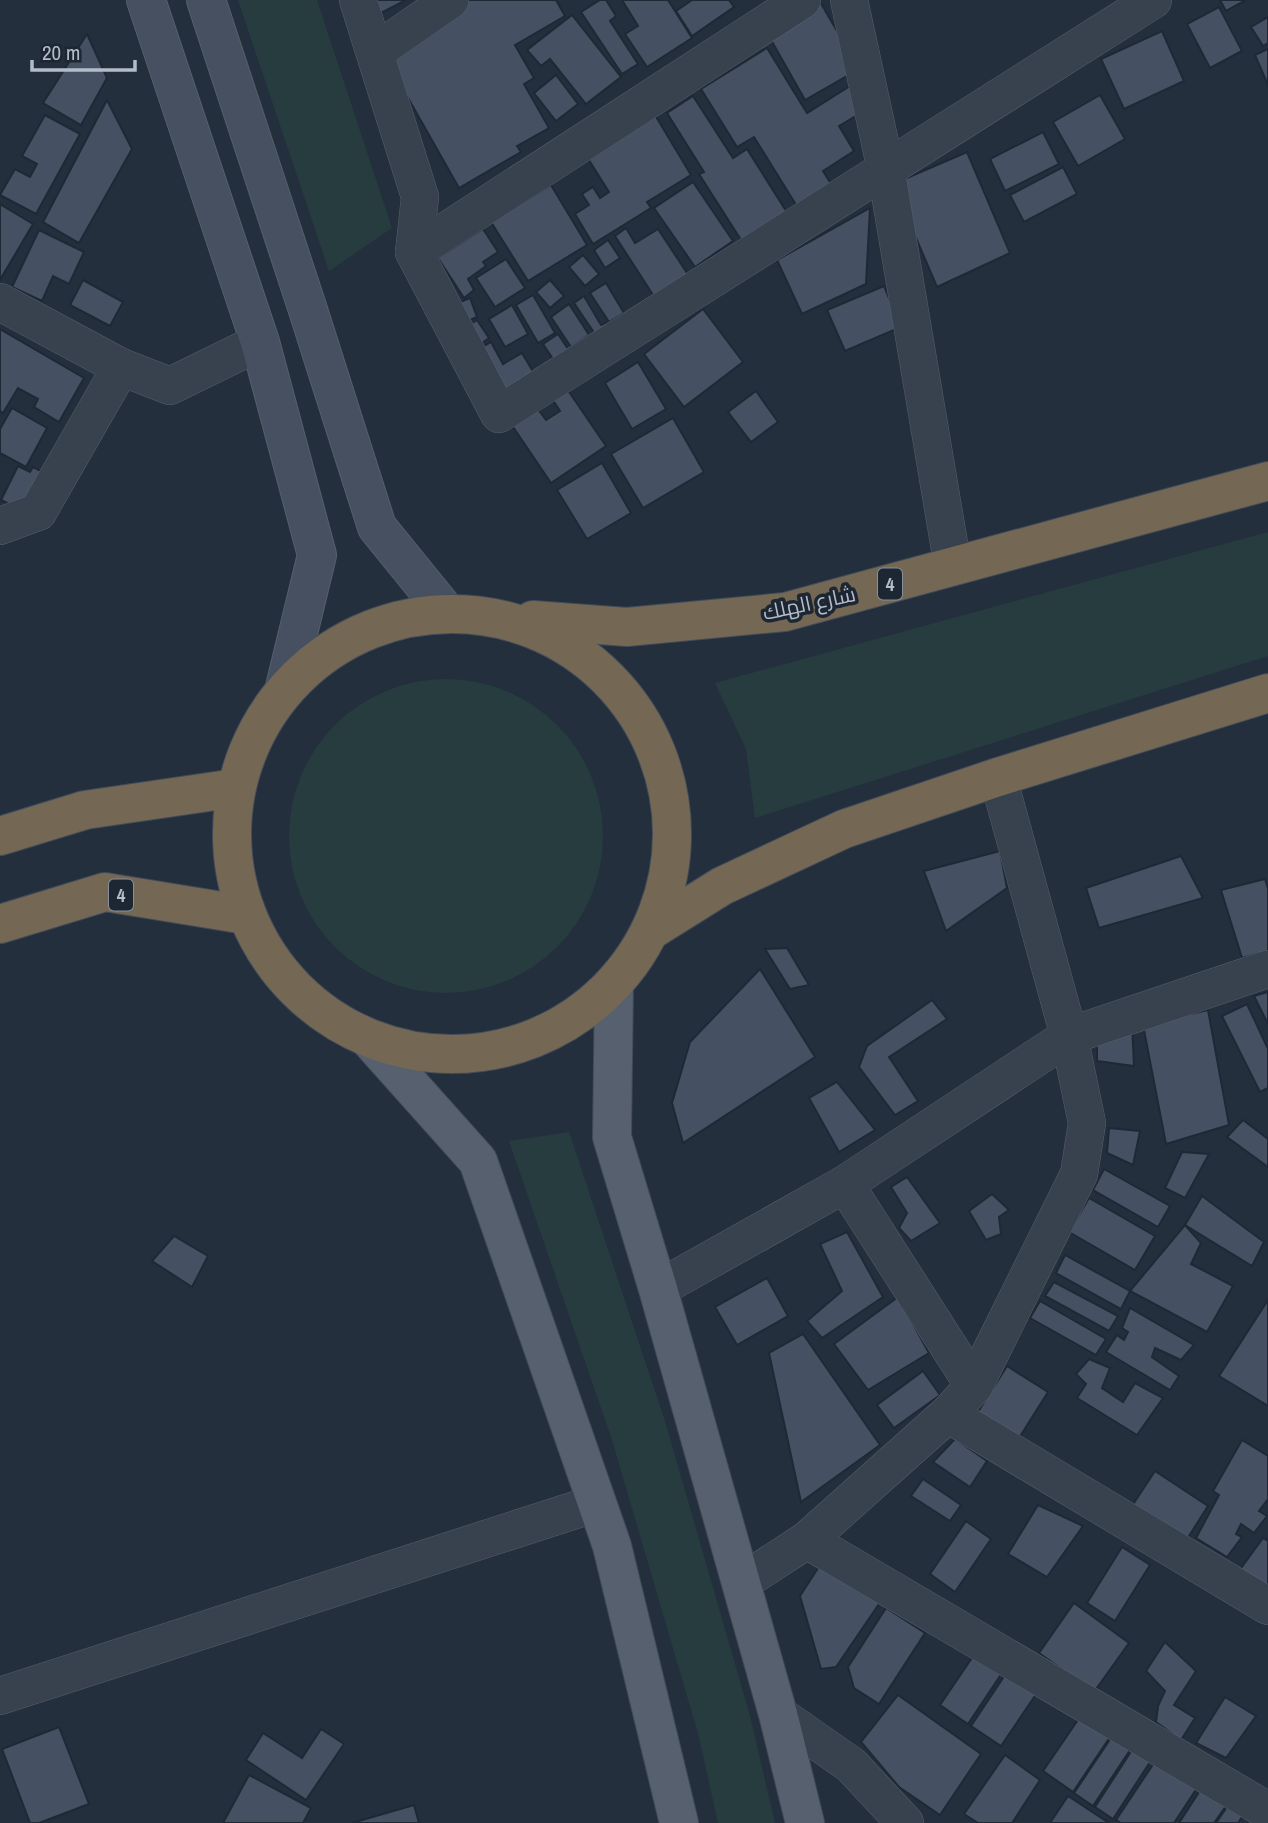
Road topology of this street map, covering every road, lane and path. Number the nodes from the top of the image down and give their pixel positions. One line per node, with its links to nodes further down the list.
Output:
1 (146, 0): 12 (main road)
2 (206, 0): 17 (main road)
3 (358, 0): 8 (street)
4 (450, 0): 8 (street)
5 (802, 0): 10 (street)
6 (849, 0): 9 (street)
7 (1153, 0): 9 (street)
8 (374, 52): 10 (street)
9 (886, 170): 10 (street); 16 (street)
10 (414, 252)
11 (0, 302): 13 (street)
12 (260, 342): 13 (street); 19 (main road)
13 (121, 367): 15 (street)
14 (1268, 481): 16 (highway, شارع الهلك / 4)
15 (0, 526)
16 (953, 567): 18 (highway, شارع الهلك / 4)
17 (446, 612): 18 (highway); 19 (highway)
18 (504, 618): 26 (highway)
19 (284, 691): 22 (highway)
20 (1268, 693): 21 (highway)
21 (998, 777): 26 (highway); 29 (street)
22 (236, 788): 23 (highway); 24 (highway)
23 (0, 836)
24 (246, 915): 25 (highway, 4); 30 (highway)
25 (0, 923)
26 (650, 932): 28 (highway)
27 (1268, 969): 29 (street)
28 (614, 984): 30 (highway); 32 (main road)
29 (1069, 1036): 31 (street); 33 (street)
30 (369, 1039): 35 (main road)
31 (845, 1184): 32 (street); 33 (street)
32 (657, 1289): 37 (main road)
33 (974, 1386): 34 (street)
34 (948, 1414): 36 (street); 38 (street)
35 (597, 1503): 39 (street); 43 (main road)
36 (807, 1540): 37 (street); 41 (street)
37 (741, 1583): 40 (main road)
38 (1268, 1606)
39 (0, 1696)
40 (778, 1714): 42 (street); 44 (main road)
41 (1268, 1811)
42 (897, 1814): 45 (street)
43 (679, 1823)
44 (805, 1823)
45 (921, 1823)

